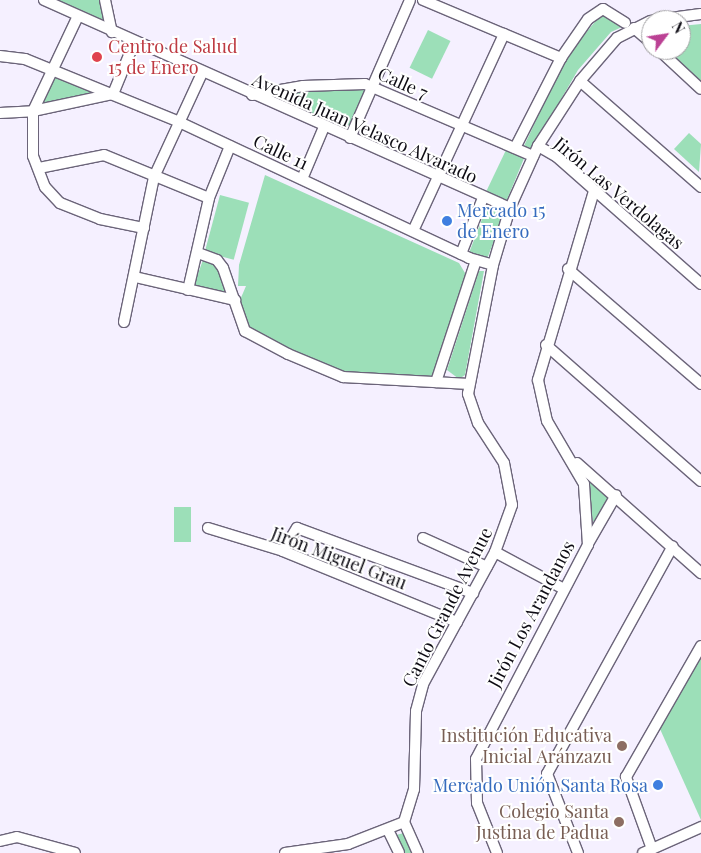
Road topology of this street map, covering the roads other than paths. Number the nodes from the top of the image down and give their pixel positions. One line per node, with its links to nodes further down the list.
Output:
1 (105, 0): 8 (street)
2 (410, 0): 18 (street)
3 (423, 0): 9 (street)
4 (48, 1): 5 (street, Avenida Juan Velasco Alvarado)
5 (78, 16): 8 (street, Avenida Juan Velasco Alvarado); 15 (street)
6 (641, 23): 7 (street, Canto Grande Avenue)
7 (630, 26): 10 (street); 13 (street); 17 (street, Canto Grande Avenue)
8 (112, 32): 11 (street, Avenida Juan Velasco Alvarado)
9 (504, 34): 13 (street); 26 (street)
10 (641, 35)
11 (134, 43): 16 (street, Avenida Juan Velasco Alvarado); 20 (street)
12 (0, 56): 15 (street, Calle 11)
13 (561, 58): 30 (street)
14 (670, 60): 19 (street)
15 (53, 71): 20 (street, Calle 11); 22 (street)
16 (202, 73): 21 (street, Avenida Juan Velasco Alvarado); 24 (street)
17 (580, 81): 29 (street, Canto Grande Avenue); 36 (street)
18 (373, 87): 21 (street, Calle 7); 26 (street, Calle 7); 27 (street)
19 (701, 88)
20 (113, 94): 22 (street); 24 (street, Calle 11)
21 (252, 95): 25 (street, Avenida Juan Velasco Alvarado)
22 (33, 111): 23 (street); 32 (street)
23 (0, 113)
24 (177, 121): 28 (street, Calle 11); 33 (street)
25 (324, 126): 27 (street, Avenida Juan Velasco Alvarado); 34 (street)
26 (460, 126): 30 (street, Calle 7); 35 (street)
27 (350, 138): 35 (street, Avenida Juan Velasco Alvarado)
28 (230, 146): 34 (street, Calle 11); 38 (street)
29 (538, 146): 31 (street, Canto Grande Avenue); 37 (street, Jirón Las Verdolagas)
30 (515, 148): 31 (street, Calle 7)
31 (533, 156): 40 (street, Canto Grande Avenue)
32 (39, 168): 33 (street); 41 (street)
33 (154, 177): 38 (street); 41 (street)
34 (302, 179): 42 (street, Calle 11)
35 (436, 179): 39 (street, Avenida Juan Velasco Alvarado); 42 (street)
36 (701, 187)
37 (594, 191): 47 (street, Jirón Los Arandanos); 49 (street, Jirón Las Verdolagas)
38 (209, 198): 43 (street)
39 (483, 198): 40 (street, Avenida Juan Velasco Alvarado); 44 (street)
40 (510, 208): 46 (street, Canto Grande Avenue)
41 (144, 228): 48 (street)
42 (413, 232): 44 (street, Calle 11)
43 (198, 253): 50 (street); 51 (street)
44 (461, 254): 45 (street, Calle 11)
45 (476, 260): 46 (street, Calle 11); 54 (street)
46 (493, 265): 55 (street, Canto Grande Avenue)
47 (568, 270): 53 (street, Jirón Los Arandanos); 56 (street)
48 (135, 278): 50 (street); 52 (street)
49 (701, 284)
50 (188, 290): 51 (street)
51 (235, 300): 54 (street)
52 (124, 322)
53 (546, 345): 57 (street, Jirón Los Arandanos); 58 (street)
54 (436, 382): 55 (street)
55 (469, 384): 65 (street, Canto Grande Avenue)
56 (701, 384)
57 (573, 459): 59 (street); 62 (street, Jirón Los Arandanos)
58 (701, 481)
59 (616, 495): 62 (street); 63 (street)
60 (208, 528): 64 (street, Jirón Miguel Grau)
61 (422, 538): 66 (street)
62 (588, 545): 68 (street, Jirón Los Arandanos)
63 (673, 546): 67 (street); 83 (street)
64 (283, 551): 69 (street); 70 (street, Jirón Miguel Grau)
65 (495, 552): 66 (street, Canto Grande Avenue); 68 (street)
66 (488, 567): 69 (street, Canto Grande Avenue)
67 (701, 572)
68 (564, 589): 82 (street, Jirón Los Arandanos)
69 (474, 593): 70 (street, Canto Grande Avenue)
70 (458, 622): 72 (street, Canto Grande Avenue)
71 (701, 646): 77 (street)
72 (404, 822): 74 (street); 81 (street)
73 (701, 827): 77 (street)
74 (388, 830): 76 (street); 80 (street)
75 (0, 841): 78 (street)
76 (321, 851): 79 (street)
77 (648, 851)
78 (75, 853)
79 (285, 853)
80 (399, 853)
81 (418, 853)
82 (497, 853)
83 (578, 853)

